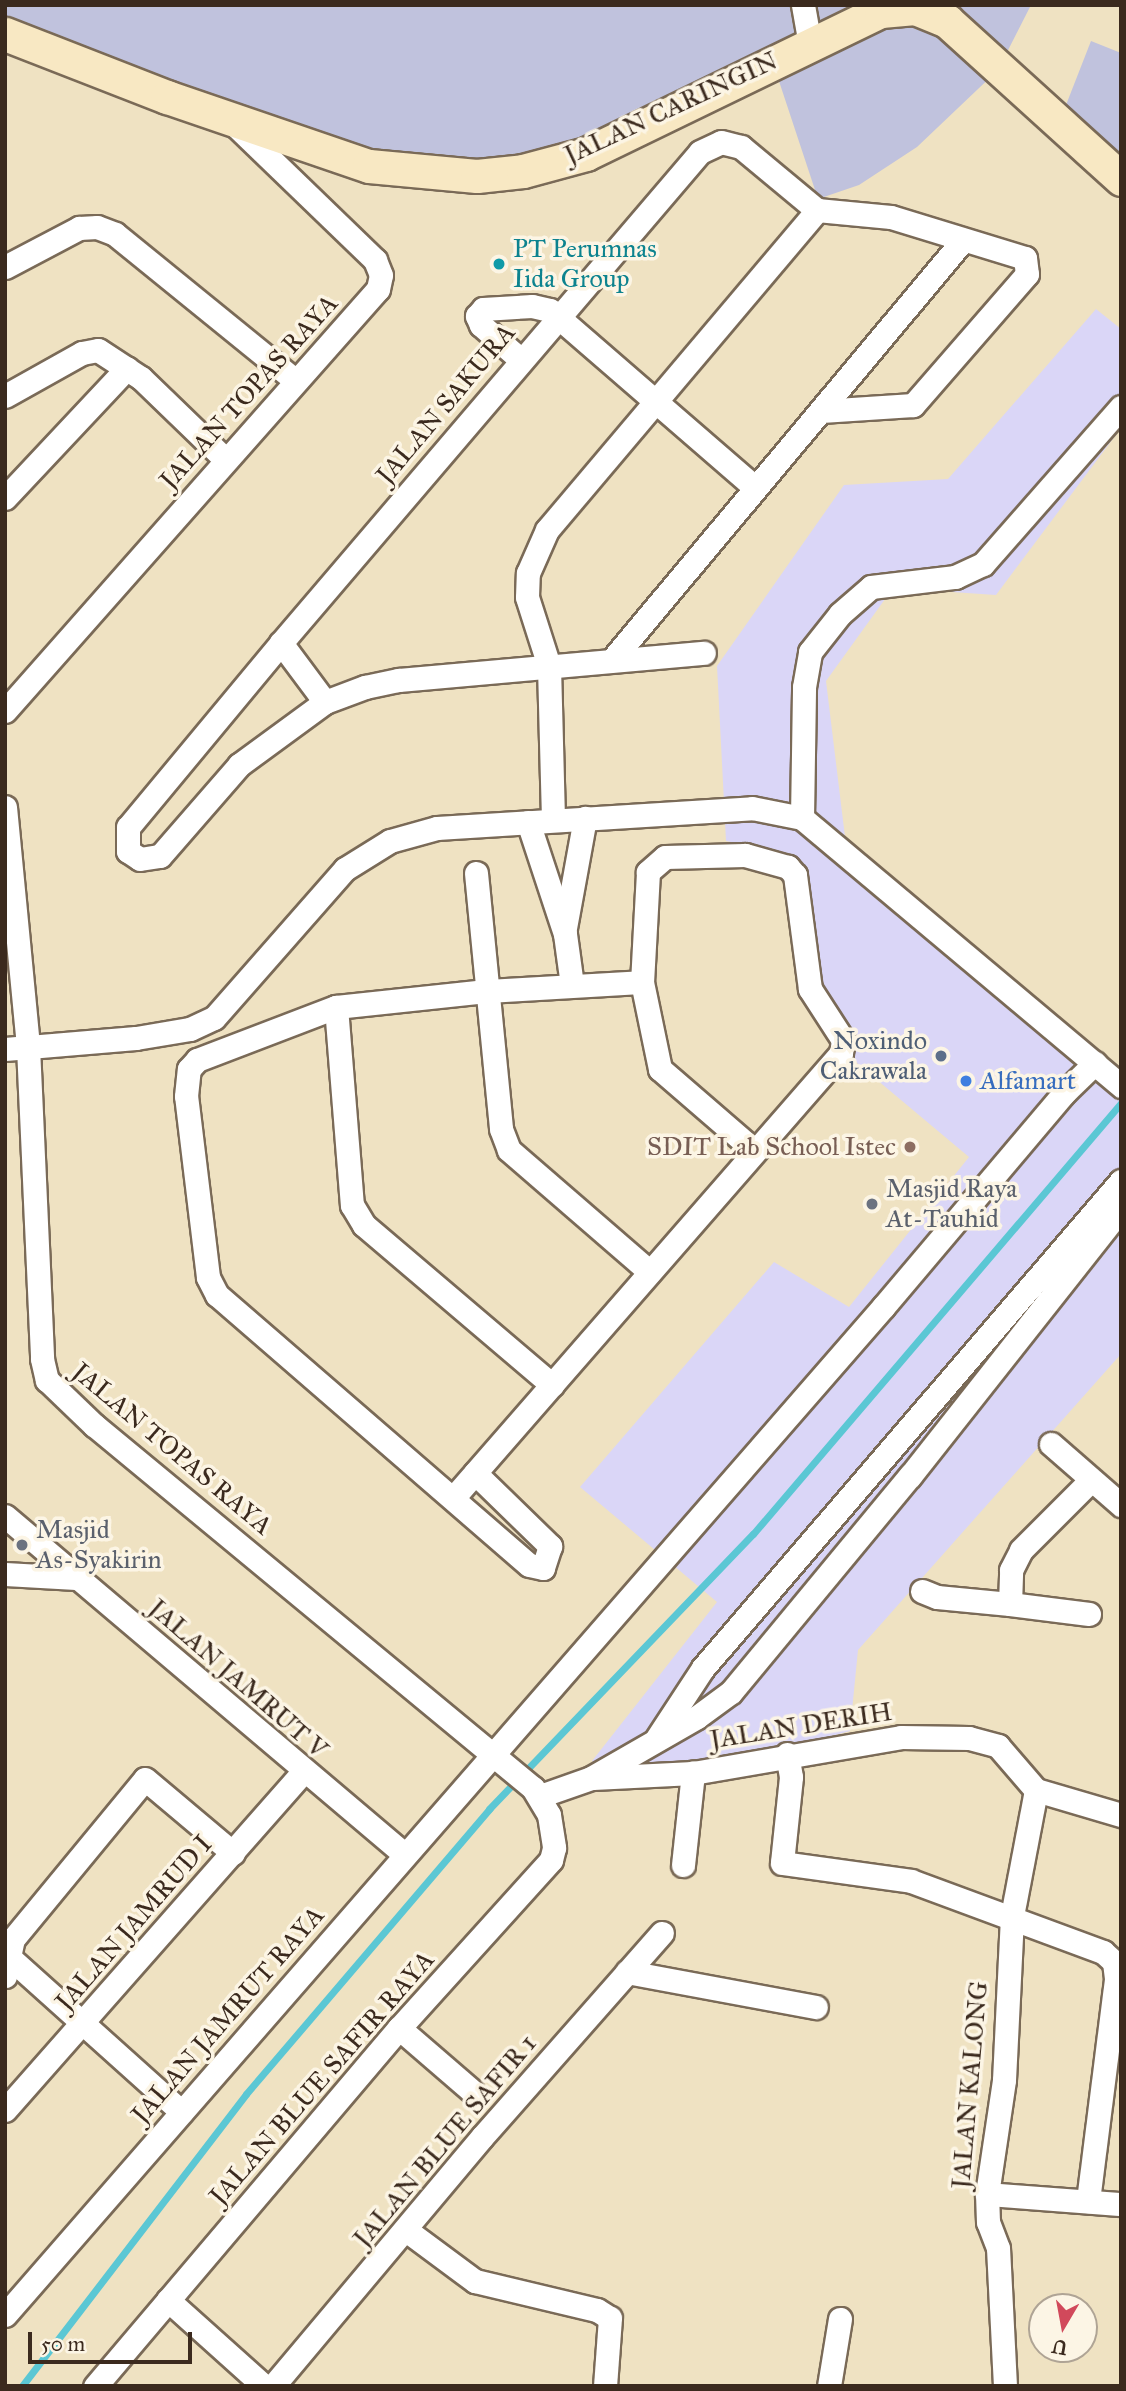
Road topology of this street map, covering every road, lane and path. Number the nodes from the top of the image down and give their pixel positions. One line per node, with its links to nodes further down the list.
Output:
1 (803, 5): 3 (street)
2 (5, 34): 4 (main road, JALAN CARINGIN)
3 (810, 43): 4 (main road, JALAN CARINGIN); 5 (main road, JALAN CARINGIN)
4 (227, 117): 12 (street, JALAN TOPAS RAYA)
5 (1121, 179)
6 (817, 209): 7 (street); 9 (street, JALAN SAKURA); 14 (street)
7 (963, 240): 16 (street); 16 (street)
8 (5, 267): 12 (street)
9 (556, 316): 10 (street, JALAN SAKURA); 10 (street); 14 (street)
10 (520, 359): 20 (street, JALAN SAKURA)
11 (127, 368): 13 (street); 17 (street); 19 (street)
12 (296, 381): 17 (street, JALAN TOPAS RAYA)
13 (5, 396)
14 (658, 401): 18 (street); 23 (street)
15 (1121, 407): 28 (street)
16 (821, 411): 18 (street)
17 (226, 460): 25 (street, JALAN TOPAS RAYA)
18 (754, 487): 22 (street)
19 (5, 498)
20 (281, 643): 24 (street); 24 (street, JALAN SAKURA)
21 (704, 653): 22 (street)
22 (612, 660): 23 (street)
23 (549, 666): 24 (street); 29 (street)
24 (325, 702)
25 (5, 711)
26 (5, 807): 32 (street, JALAN TOPAS RAYA)
27 (584, 818): 28 (street); 29 (street); 33 (street)
28 (802, 818): 39 (street)
29 (553, 819): 30 (street)
30 (528, 822): 33 (street); 38 (street)
31 (476, 873): 36 (street)
32 (10, 913): 38 (street, JALAN TOPAS RAYA)
33 (565, 933): 35 (street)
34 (642, 982): 35 (street); 40 (street); 40 (street)
35 (572, 985): 36 (street)
36 (486, 991): 37 (street); 43 (street)
37 (336, 1007): 44 (street); 48 (street)
38 (17, 1048): 58 (street, JALAN TOPAS RAYA)
39 (1108, 1075): 58 (street, JALAN JAMRUT RAYA)
40 (755, 1151): 43 (street)
41 (1121, 1181): 56 (street)
42 (1121, 1209): 56 (street)
43 (650, 1272): 44 (street)
44 (552, 1385): 46 (street)
45 (1051, 1444): 47 (street)
46 (475, 1473): 48 (street); 48 (street)
47 (1091, 1479): 49 (street); 54 (street)
48 (454, 1497)
49 (1121, 1505)
50 (5, 1516): 52 (street, JALAN JAMRUT V)
51 (5, 1574): 52 (street)
52 (76, 1578): 59 (street, JALAN JAMRUT V)
53 (922, 1591): 54 (street)
54 (1010, 1604): 55 (street)
55 (1089, 1614)
56 (656, 1740): 61 (street)
57 (787, 1754): 60 (street, JALAN DERIH); 62 (street, JALAN DERIH); 68 (street)
58 (502, 1760): 63 (street, JALAN TOPAS RAYA); 66 (street, JALAN JAMRUT RAYA)
59 (303, 1772): 65 (street, JALAN JAMRUD I); 66 (street, JALAN JAMRUT V)
60 (693, 1773): 61 (street, JALAN DERIH); 67 (street)
61 (591, 1778): 63 (street)
62 (1036, 1790): 64 (street); 68 (street, JALAN KALONG)
63 (537, 1792): 74 (street, JALAN BLUE SAFIR RAYA)
64 (1121, 1815)
65 (233, 1853): 70 (street); 73 (street, JALAN JAMRUD I)
66 (404, 1854): 77 (street, JALAN JAMRUT RAYA)
67 (683, 1865)
68 (1012, 1916): 78 (street, JALAN KALONG); 79 (street)
69 (662, 1933): 71 (street, JALAN BLUE SAFIR 1)
70 (7, 1966): 73 (street)
71 (627, 1972): 72 (street); 81 (street, JALAN BLUE SAFIR 1)
72 (817, 2007)
73 (84, 2022): 76 (street, JALAN JAMRUD I); 77 (street)
74 (399, 2028): 75 (street); 82 (street, JALAN BLUE SAFIR RAYA)
75 (472, 2091)
76 (5, 2110)
77 (181, 2112): 83 (street, JALAN JAMRUT RAYA)
78 (987, 2194): 79 (street); 90 (street, JALAN KALONG)
79 (1088, 2201): 80 (street)
80 (1121, 2204)
81 (406, 2230): 87 (street, JALAN BLUE SAFIR 1); 88 (street)
82 (168, 2300): 85 (street, JALAN BLUE SAFIR RAYA); 86 (street)
83 (5, 2315)
84 (840, 2319): 89 (street)
85 (95, 2386)
86 (264, 2386)
87 (273, 2386)
88 (605, 2386)
89 (830, 2386)
90 (1005, 2386)

